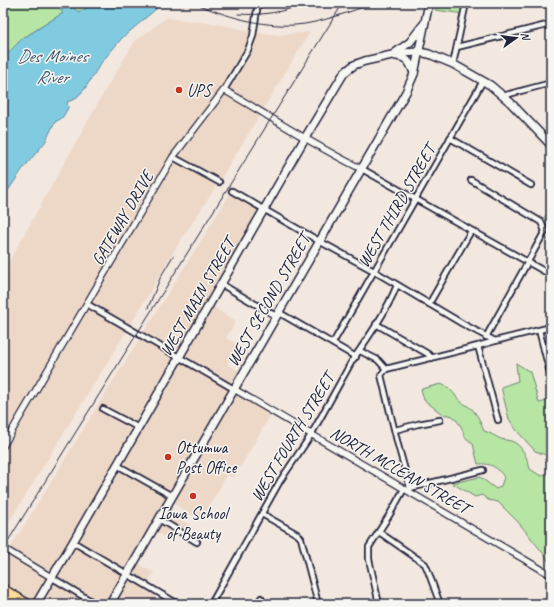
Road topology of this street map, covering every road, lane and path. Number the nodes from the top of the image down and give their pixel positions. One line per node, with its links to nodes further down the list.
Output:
1 (258, 3): 13 (street, GATEWAY DRIVE)
2 (429, 3): 4 (main road, WEST SECOND STREET)
3 (466, 3): 6 (street)
4 (424, 24): 7 (main road, WEST SECOND STREET); 8 (main road)
5 (551, 24): 6 (street)
6 (457, 47): 9 (street)
7 (419, 52): 8 (main road, WEST MAIN STREET); 9 (main road); 10 (main road, WEST SECOND STREET)
8 (392, 55): 10 (main road); 15 (main road, WEST MAIN STREET)
9 (454, 64): 11 (main road)
10 (414, 74): 19 (main road, WEST SECOND STREET)
11 (483, 81): 14 (main road); 16 (street, WEST THIRD STREET)
12 (551, 83): 14 (street)
13 (224, 90): 15 (street); 18 (street, GATEWAY DRIVE)
14 (502, 96): 17 (main road)
15 (306, 138): 19 (street); 25 (main road, WEST MAIN STREET)
16 (450, 138): 22 (street); 24 (street, WEST THIRD STREET)
17 (551, 144)
18 (173, 157): 21 (street); 33 (street, GATEWAY DRIVE)
19 (362, 169): 24 (street); 27 (main road, WEST SECOND STREET)
20 (471, 180): 28 (street)
21 (219, 182)
22 (531, 185)
23 (232, 191): 25 (street)
24 (415, 199): 26 (street); 29 (street, WEST THIRD STREET)
25 (264, 209): 27 (street); 31 (main road, WEST MAIN STREET)
26 (471, 231): 28 (street); 34 (street)
27 (319, 241): 29 (street); 35 (main road, WEST SECOND STREET)
28 (528, 262): 30 (street); 39 (street)
29 (374, 271): 32 (street); 41 (street, WEST THIRD STREET)
30 (551, 275)
31 (221, 284): 35 (street); 45 (main road, WEST MAIN STREET)
32 (397, 285): 34 (street); 36 (street, WEST FOURTH STREET)
33 (87, 304): 45 (street); 56 (street, GATEWAY DRIVE)
34 (429, 304): 39 (street)
35 (277, 314): 41 (street); 49 (main road, WEST SECOND STREET)
36 (376, 324): 43 (street, WEST FOURTH STREET); 46 (street)
37 (551, 327): 38 (street)
38 (539, 330): 40 (street); 48 (street)
39 (486, 337): 40 (street)
40 (495, 341): 42 (street)
41 (333, 343): 44 (street)
42 (478, 346): 46 (street); 52 (street)
43 (360, 351): 44 (street, WEST FOURTH STREET); 47 (street)
44 (356, 357): 55 (street, WEST FOURTH STREET)
45 (180, 358): 49 (street); 53 (main road, WEST MAIN STREET)
46 (432, 358): 47 (street)
47 (386, 369): 54 (street)
48 (551, 377)
49 (234, 389): 55 (street, NORTH MCLEAN STREET); 60 (main road, WEST SECOND STREET)
50 (103, 409): 53 (street)
51 (440, 420): 54 (street)
52 (498, 420)
53 (139, 428): 57 (main road, WEST MAIN STREET)
54 (395, 430): 59 (street)
55 (311, 435): 59 (street, NORTH MCLEAN STREET); 61 (street, WEST FOURTH STREET)
56 (3, 446)
57 (117, 465): 60 (street); 64 (main road, WEST MAIN STREET)
58 (483, 470): 59 (street)
59 (407, 489): 63 (street); 68 (street, NORTH MCLEAN STREET)
60 (172, 496): 62 (main road, WEST SECOND STREET)
61 (262, 514): 81 (street, WEST FOURTH STREET); 83 (street)
62 (159, 519): 65 (street); 67 (main road, WEST SECOND STREET)
63 (378, 532): 84 (street); 85 (street)
64 (73, 542): 67 (street); 69 (main road, WEST MAIN STREET)
65 (197, 542)
66 (3, 548): 69 (street)
67 (128, 574): 79 (main road, WEST SECOND STREET); 80 (street)
68 (551, 575)
69 (51, 577): 77 (main road, WEST MAIN STREET); 78 (street)
70 (3, 589): 76 (highway)
71 (3, 594): 75 (street)
72 (3, 598): 74 (highway)
73 (261, 598): 82 (street)
74 (13, 604)
75 (19, 604)
76 (28, 604)
77 (36, 604)
78 (96, 604)
79 (110, 604)
80 (178, 604)
81 (211, 604)
82 (257, 604)
83 (318, 604)
84 (379, 604)
85 (440, 604)

